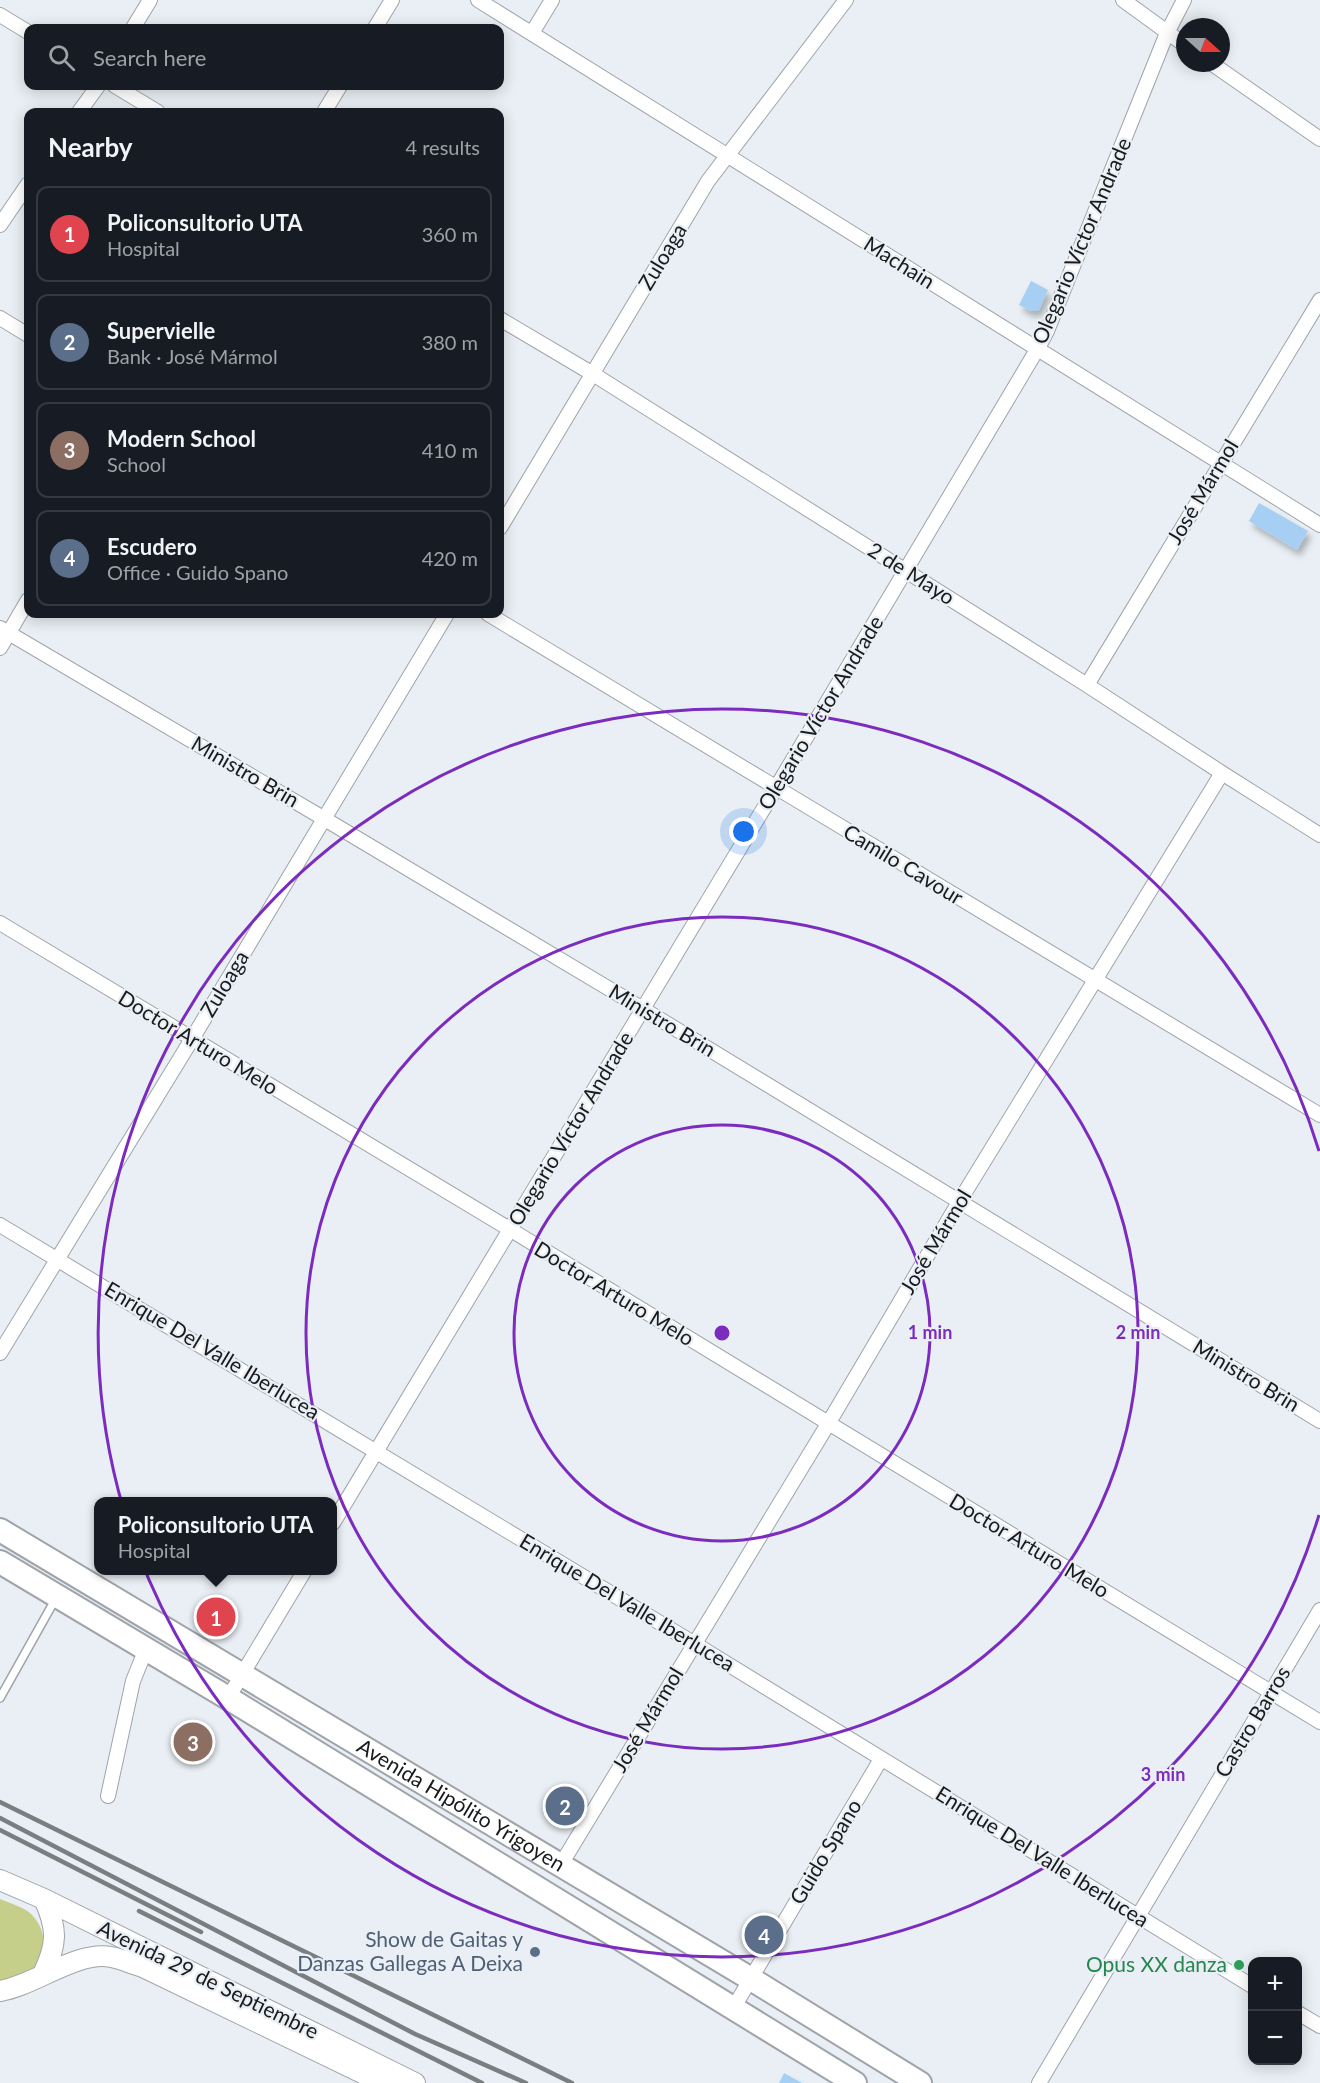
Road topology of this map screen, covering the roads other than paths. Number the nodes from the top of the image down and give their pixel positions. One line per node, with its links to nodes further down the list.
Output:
1 (150, 0): 9 (street)
2 (392, 0): 10 (street)
3 (478, 0): 12 (street, Machain)
4 (552, 0): 12 (street)
5 (846, 0): 23 (street, Zuloaga)
6 (1123, 0): 13 (street)
7 (1184, 0): 13 (street, Olegario Víctor Andrade)
8 (0, 15): 11 (street)
9 (135, 24)
10 (377, 24)
11 (24, 30)
12 (532, 33): 23 (street, Machain)
13 (1167, 33): 14 (street); 30 (street, Olegario Víctor Andrade)
14 (1176, 39)
15 (1224, 72): 22 (street)
16 (95, 90): 19 (street)
17 (122, 90): 20 (street)
18 (338, 90): 21 (street)
19 (82, 108)
20 (151, 108)
21 (326, 108)
22 (1320, 139)
23 (726, 156): 30 (street, Machain); 31 (street, Zuloaga)
24 (24, 190): 25 (street)
25 (0, 225)
26 (1320, 300): 32 (street, José Mármol)
27 (0, 318): 29 (street)
28 (504, 321): 31 (street, 2 de Mayo)
29 (24, 333)
30 (1038, 348): 32 (street, Machain); 35 (street, Olegario Víctor Andrade)
31 (593, 374): 33 (street, Zuloaga); 35 (street, 2 de Mayo)
32 (1221, 463): 34 (street, Machain); 41 (street, José Mármol)
33 (504, 521)
34 (1320, 525)
35 (905, 571): 41 (street, 2 de Mayo); 43 (street, Olegario Víctor Andrade)
36 (24, 605): 39 (street)
37 (445, 618): 44 (street, Zuloaga)
38 (495, 618): 43 (street, Camilo Cavour)
39 (4, 630): 40 (street); 44 (street, Ministro Brin)
40 (0, 648)
41 (1087, 685): 42 (street, 2 de Mayo)
42 (1222, 773): 45 (street, 2 de Mayo); 47 (street, José Mármol)
43 (776, 788): 47 (street, Camilo Cavour); 48 (street, Olegario Víctor Andrade)
44 (323, 818): 48 (street, Ministro Brin); 49 (street, Zuloaga)
45 (1320, 835)
46 (0, 923): 49 (street, Doctor Arturo Melo)
47 (1095, 981): 50 (street, Camilo Cavour); 51 (street, José Mármol)
48 (643, 1009): 51 (street, Ministro Brin); 53 (street, Olegario Víctor Andrade)
49 (192, 1039): 53 (street, Doctor Arturo Melo); 54 (street, Zuloaga)
50 (1320, 1115)
51 (959, 1202): 56 (street, Ministro Brin); 57 (street, José Mármol)
52 (0, 1224): 54 (street, Enrique Del Valle Iberlucea)
53 (511, 1230): 57 (street, Doctor Arturo Melo); 58 (street, Olegario Víctor Andrade)
54 (57, 1258): 55 (street, Zuloaga); 58 (street, Enrique Del Valle Iberlucea)
55 (0, 1353)
56 (1320, 1421)
57 (828, 1424): 65 (street, José Mármol); 68 (street, Doctor Arturo Melo)
58 (376, 1450): 59 (street, Olegario Víctor Andrade); 65 (street, Enrique Del Valle Iberlucea)
59 (337, 1516)
60 (0, 1530): 67 (main road, Avenida Hipólito Yrigoyen)
61 (0, 1562): 63 (main road, Avenida Hipólito Yrigoyen)
62 (302, 1575): 67 (street)
63 (57, 1596): 66 (main road, Avenida Hipólito Yrigoyen); 69 (lane)
64 (1320, 1610): 68 (street, Castro Barros)
65 (694, 1644): 72 (street, Enrique Del Valle Iberlucea); 74 (street, José Mármol)
66 (146, 1649): 70 (main road, Avenida Hipólito Yrigoyen); 73 (street)
67 (243, 1675): 70 (street); 74 (main road, Avenida Hipólito Yrigoyen)
68 (1271, 1693): 71 (street, Doctor Arturo Melo); 77 (street, Castro Barros)
69 (0, 1698)
70 (228, 1698): 82 (main road, Avenida Hipólito Yrigoyen)
71 (1320, 1722)
72 (881, 1759): 77 (street, Enrique Del Valle Iberlucea); 79 (street, Guido Spano)
73 (108, 1796)
74 (560, 1866): 79 (main road, Avenida Hipólito Yrigoyen)
75 (0, 1880): 76 (street, Avenida 29 de Septiembre)
76 (44, 1899): 78 (street); 86 (street, Avenida 29 de Septiembre)
77 (1137, 1916): 80 (street, Enrique Del Valle Iberlucea); 89 (street, Castro Barros)
78 (43, 1974): 81 (street, Avenida 29 de Septiembre); 85 (street, Avenida 29 de Septiembre)
79 (751, 1979): 82 (street, Guido Spano); 88 (main road, Avenida Hipólito Yrigoyen)
80 (1248, 1984)
81 (0, 1991)
82 (734, 2007): 87 (main road, Avenida Hipólito Yrigoyen)
83 (1302, 2015): 84 (street)
84 (1320, 2026)
85 (383, 2083)
86 (415, 2083)
87 (855, 2083)
88 (920, 2083)
89 (1039, 2083)

